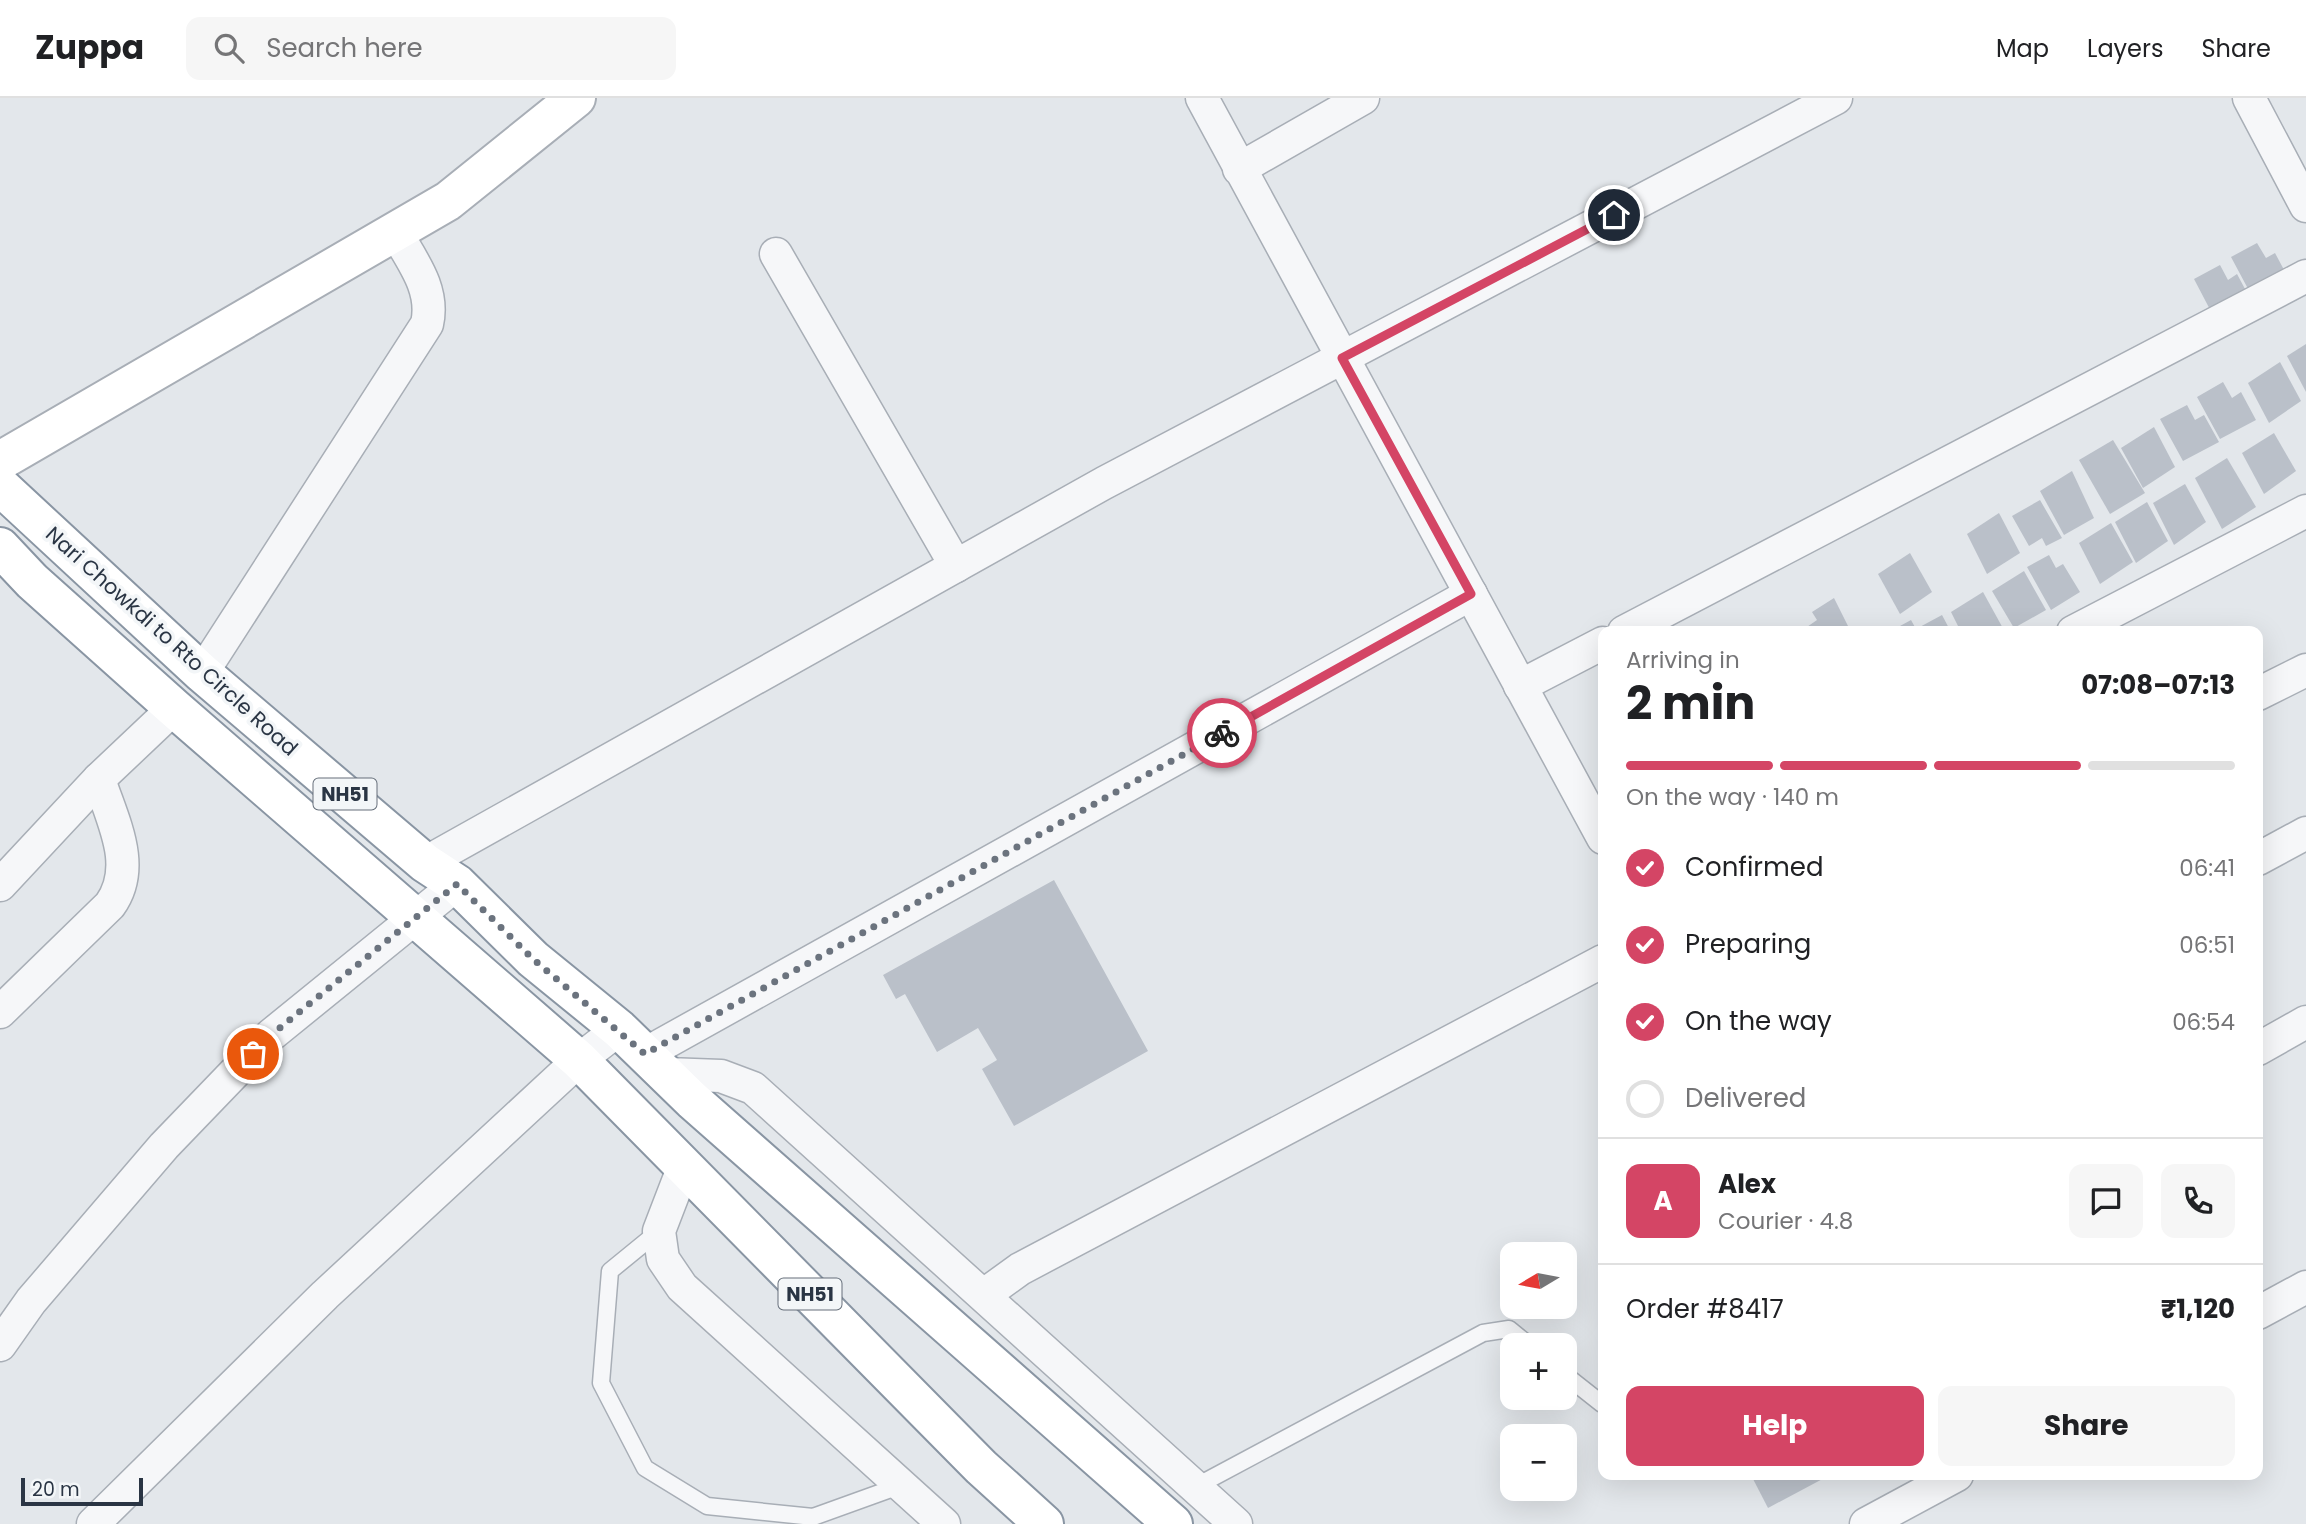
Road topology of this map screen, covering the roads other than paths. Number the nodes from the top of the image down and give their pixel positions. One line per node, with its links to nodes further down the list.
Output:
1 (576, 98): 8 (main road)
2 (1202, 98): 6 (street)
3 (1363, 98): 6 (street)
4 (1836, 98): 11 (street)
5 (2258, 101): 7 (street)
6 (1239, 169): 11 (street)
7 (2306, 206)
8 (395, 232): 12 (main road); 22 (street)
9 (776, 254): 16 (street)
10 (2306, 276): 18 (street)
11 (1342, 358): 16 (street); 17 (street)
12 (0, 461)
13 (0, 486): 22 (main road, Nari Chowkdi to Rto Circle Road / NH51)
14 (2306, 511): 19 (street)
15 (0, 547): 25 (main road, NH51)
16 (956, 566): 30 (street)
17 (1471, 594): 23 (street); 39 (street)
18 (1635, 626)
19 (2085, 626)
20 (1598, 646): 23 (street)
21 (2306, 670): 24 (street)
22 (202, 673): 30 (main road, Nari Chowkdi to Rto Circle Road / NH51)
23 (1520, 686): 27 (street)
24 (2263, 692)
25 (174, 708): 26 (street); 33 (main road, NH51)
26 (99, 779): 32 (street); 35 (street)
27 (1598, 829)
28 (2306, 833): 29 (street)
29 (2263, 856)
30 (425, 863): 31 (main road, Nari Chowkdi to Rto Circle Road / NH51)
31 (457, 884): 33 (street); 39 (main road, Nari Chowkdi to Rto Circle Road / NH51)
32 (0, 885)
33 (416, 920): 38 (main road, NH51); 46 (street)
34 (1598, 964): 43 (street)
35 (0, 1012)
36 (2306, 1021): 37 (street)
37 (2263, 1046)
38 (579, 1060): 39 (street); 40 (main road, NH51); 52 (street)
39 (656, 1064): 43 (street); 55 (main road, NH51)
40 (684, 1166): 41 (street); 54 (main road, NH51)
41 (659, 1231): 50 (street); 50 (lane)
42 (2306, 1287): 44 (street)
43 (984, 1295): 51 (street)
44 (2263, 1310)
45 (1514, 1333): 51 (lane)
46 (0, 1345)
47 (1577, 1384): 48 (lane)
48 (1598, 1401)
49 (1945, 1480): 57 (street)
50 (900, 1486): 53 (street)
51 (1195, 1486): 56 (street)
52 (93, 1524)
53 (944, 1524)
54 (1044, 1524)
55 (1173, 1524)
56 (1236, 1524)
57 (1866, 1524)

